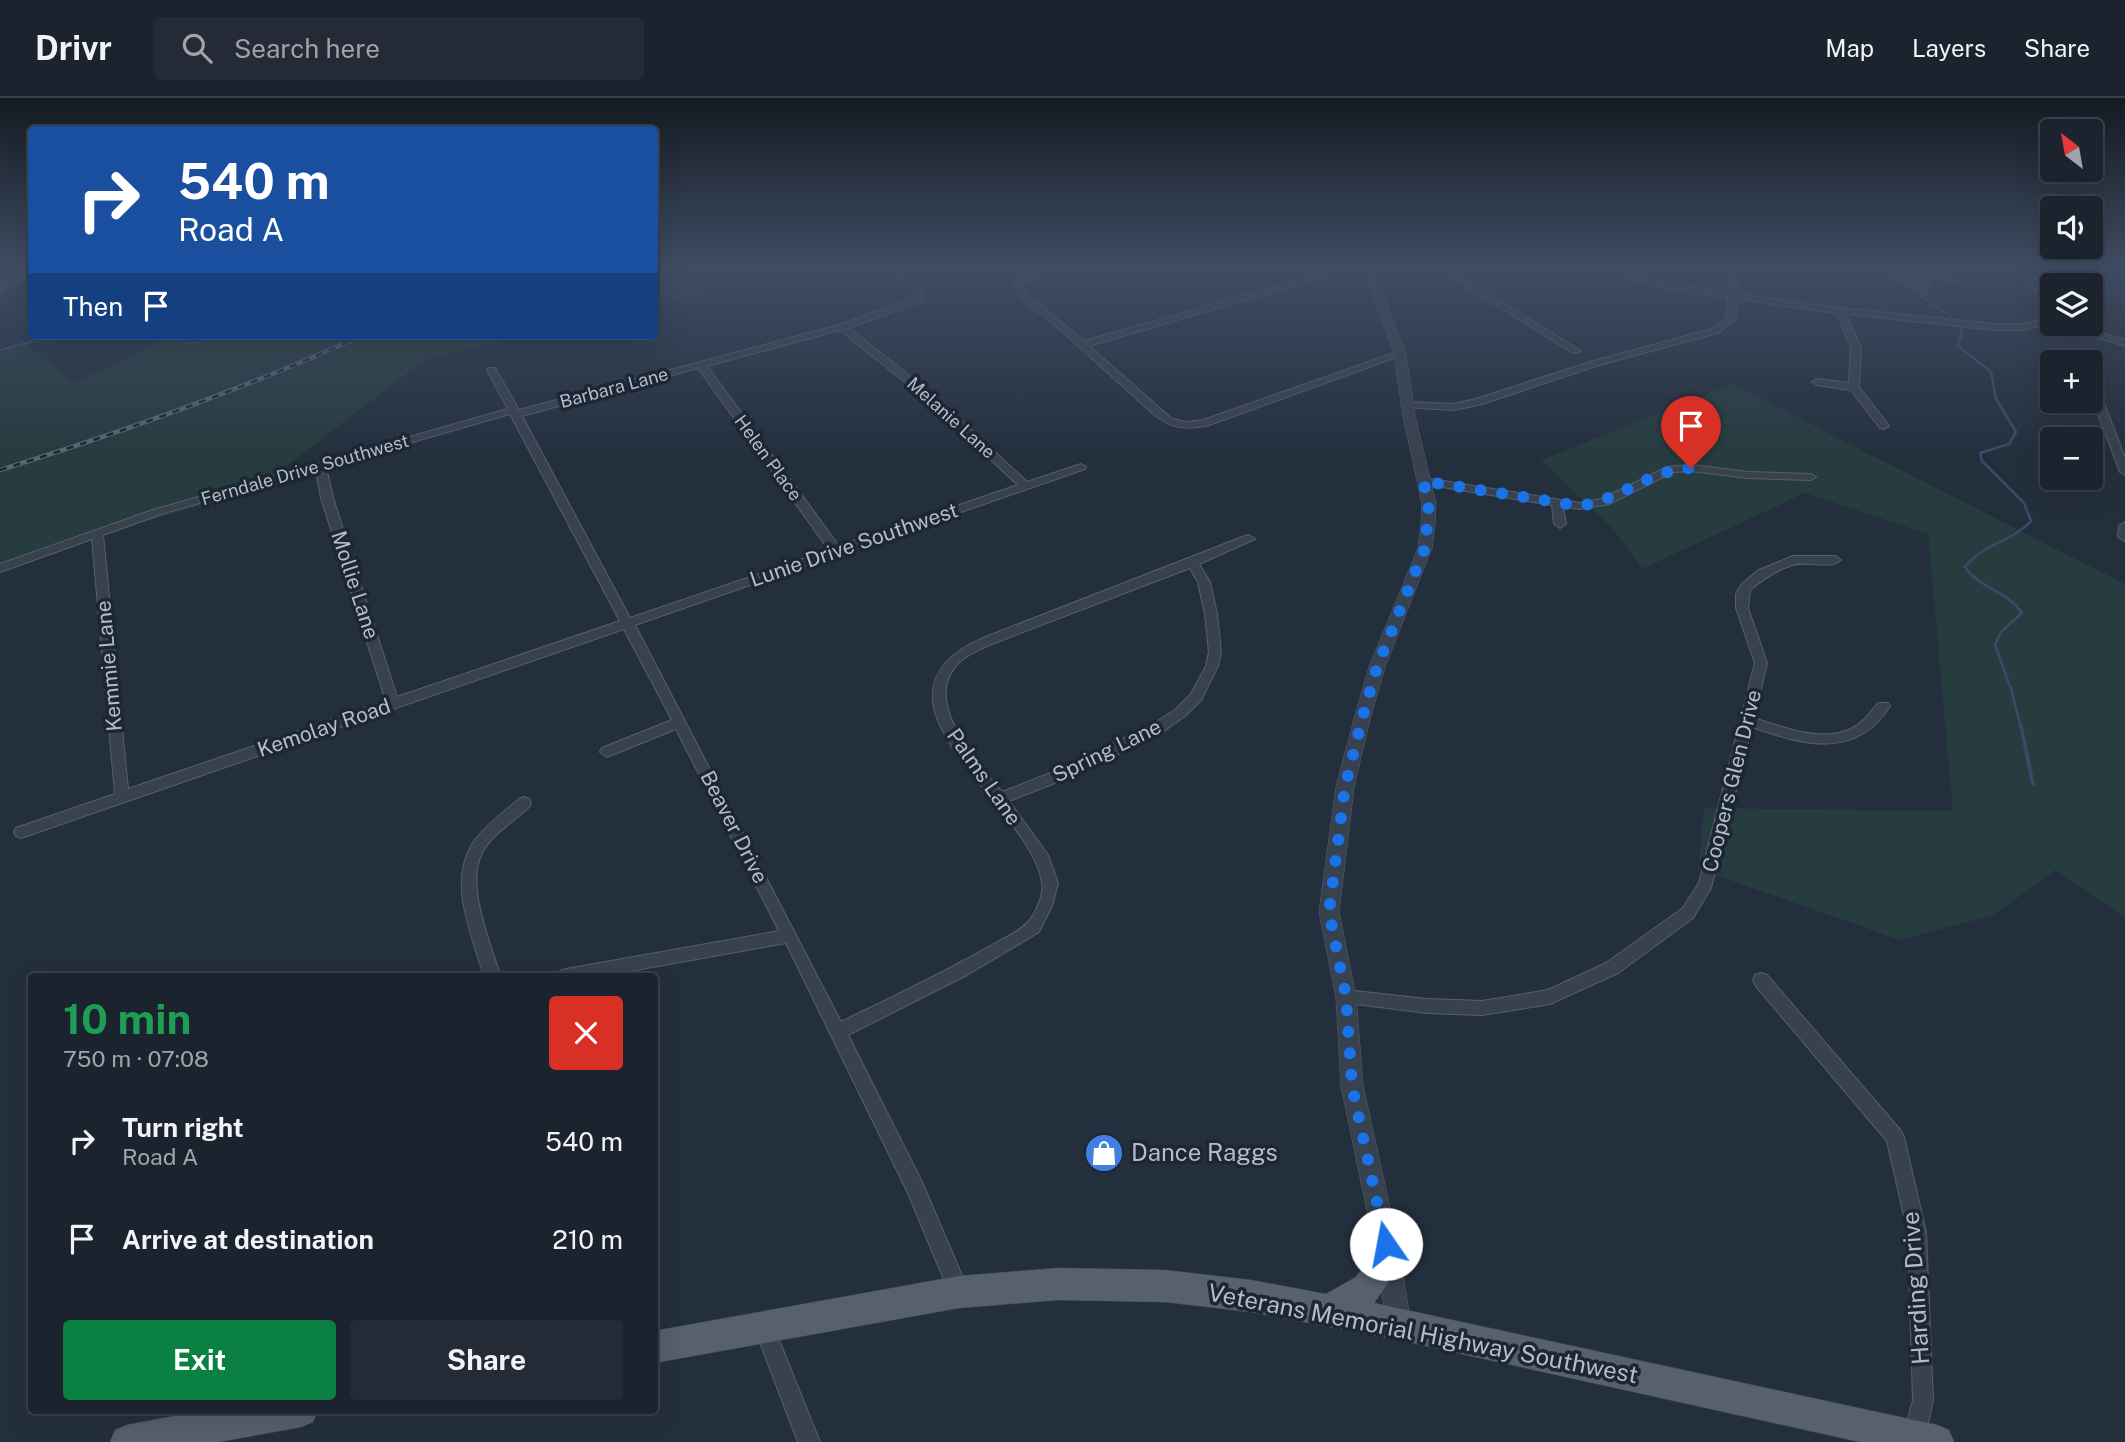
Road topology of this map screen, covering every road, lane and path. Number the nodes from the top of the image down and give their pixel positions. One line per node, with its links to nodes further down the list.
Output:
1 (836, 329): 14 (street, Barbara Lane)
2 (844, 329): 28 (street, Melanie Lane)
3 (1063, 329): 11 (street)
4 (1139, 329): 11 (street)
5 (1391, 329): 13 (street)
6 (1540, 329): 12 (street)
7 (1718, 329): 19 (street)
8 (1848, 329): 17 (street)
9 (2101, 336): 10 (street)
10 (2125, 343)
11 (1082, 345): 13 (street)
12 (1576, 351)
13 (1400, 354): 18 (street)
14 (701, 365): 20 (street, Barbara Lane); 35 (street, Helen Place)
15 (492, 370): 20 (street, Beaver Drive)
16 (1817, 382): 17 (street)
17 (1854, 387): 22 (street)
18 (1406, 398): 19 (street); 19 (street); 27 (street)
19 (1462, 404)
20 (515, 412): 23 (street, Ferndale Drive Southwest); 39 (street, Beaver Drive)
21 (2103, 413): 25 (street)
22 (1884, 426)
23 (320, 465): 32 (street, Ferndale Drive Southwest); 40 (street, Mollie Lane)
24 (1081, 467): 28 (street, Lunie Drive Southwest)
25 (2125, 472)
26 (1811, 477): 29 (street)
27 (1423, 481): 29 (street); 53 (street)
28 (1025, 486): 35 (street, Lunie Drive Southwest)
29 (1557, 503): 30 (street)
30 (1560, 524)
31 (2125, 526): 33 (street)
32 (97, 533): 38 (street, Ferndale Drive Southwest); 45 (street, Kemmie Lane)
33 (2124, 537)
34 (1250, 539): 37 (street)
35 (836, 551): 39 (street, Lunie Drive Southwest)
36 (1835, 560): 42 (street, Coopers Glen Drive)
37 (1193, 564): 46 (street, Spring Lane); 46 (street, Palms Lane)
38 (0, 568)
39 (627, 624): 40 (street, Kemolay Road); 43 (street, Beaver Drive)
40 (393, 704): 45 (street, Kemolay Road)
41 (1883, 706): 42 (street)
42 (1748, 721): 53 (street, Coopers Glen Drive)
43 (680, 722): 44 (street); 49 (street, Beaver Drive)
44 (607, 752)
45 (122, 799): 48 (street, Kemolay Road)
46 (998, 799): 54 (street, Palms Lane)
47 (524, 803): 50 (street)
48 (21, 832)
49 (790, 936): 51 (street); 54 (street, Beaver Drive)
50 (491, 973)
51 (583, 973)
52 (1761, 980): 62 (street, Harding Drive)
53 (1346, 997): 55 (street)
54 (837, 1032): 56 (street, Beaver Drive)
55 (1386, 1244): 57 (main road); 58 (street)
56 (959, 1292): 57 (main road, Veterans Memorial Highway Southwest); 59 (main road, Veterans Memorial Highway Southwest)
57 (1326, 1310): 58 (main road, Veterans Memorial Highway Southwest)
58 (1399, 1325): 62 (main road, Veterans Memorial Highway Southwest)
59 (764, 1327): 60 (main road, Veterans Memorial Highway Southwest); 64 (street)
60 (658, 1346)
61 (279, 1414): 63 (main road)
62 (1922, 1440)
63 (127, 1442)
64 (809, 1442)

